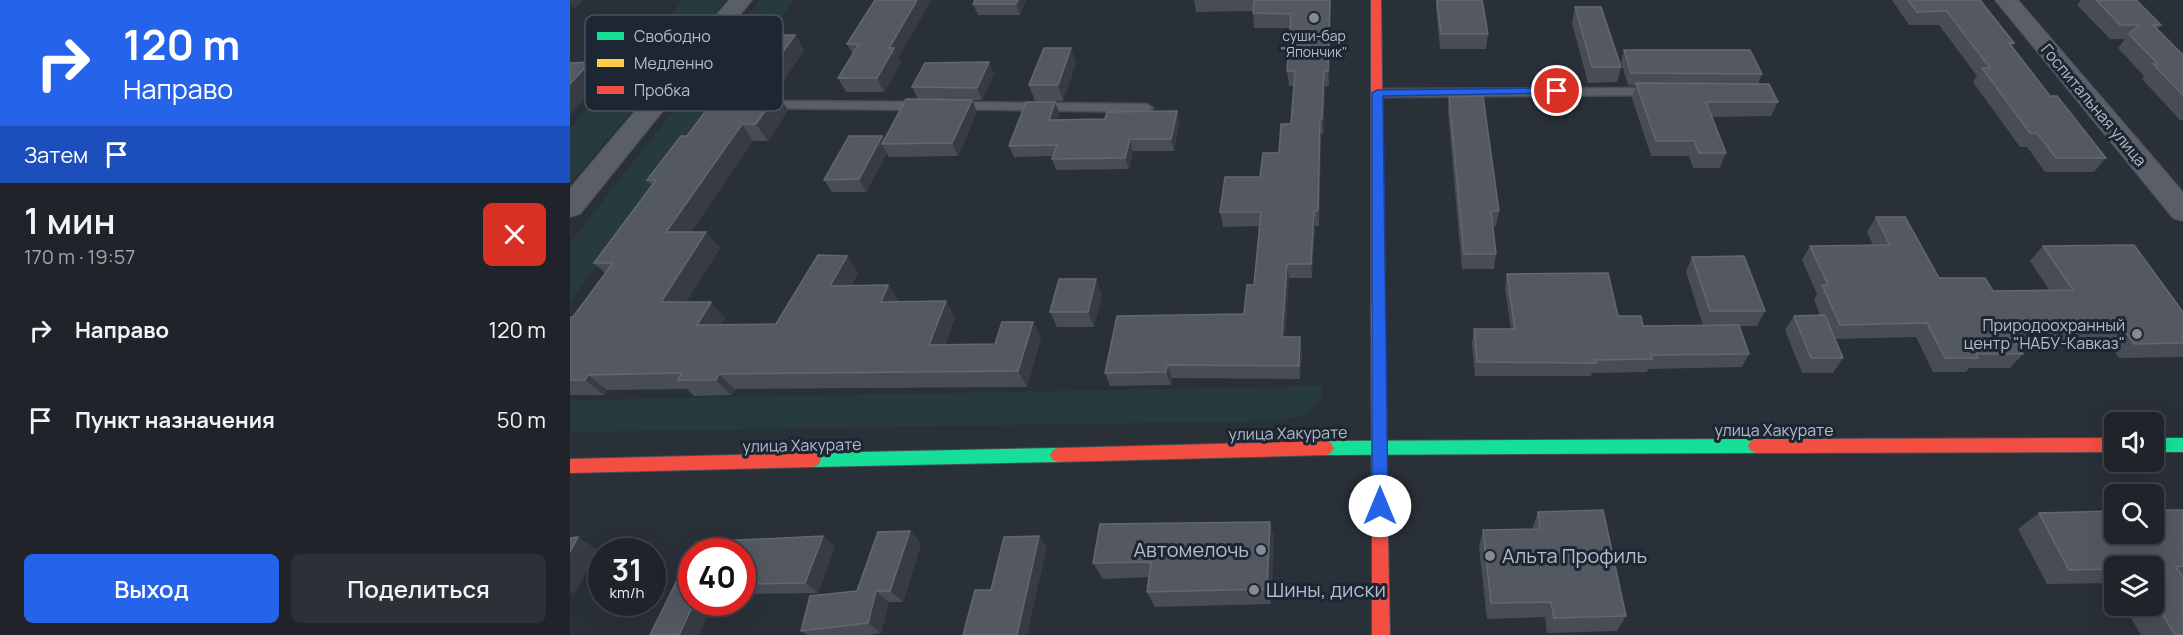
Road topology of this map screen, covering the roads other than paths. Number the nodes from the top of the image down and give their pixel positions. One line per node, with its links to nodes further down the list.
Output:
1 (741, 0): 4 (street)
2 (1376, 0): 6 (main road)
3 (2006, 0): 11 (street, Госпитальная улица)
4 (729, 15)
5 (1661, 92): 6 (lane)
6 (1377, 93): 15 (main road)
7 (783, 105): 8 (lane)
8 (1147, 108)
9 (649, 111): 10 (street)
10 (570, 207)
11 (2183, 211)
12 (2104, 445): 15 (main road, улица Хакурате)
13 (2164, 445): 14 (main road)
14 (2183, 445)
15 (1381, 447): 16 (main road, улица Хакурате); 17 (main road)
16 (570, 466)
17 (1382, 635)

